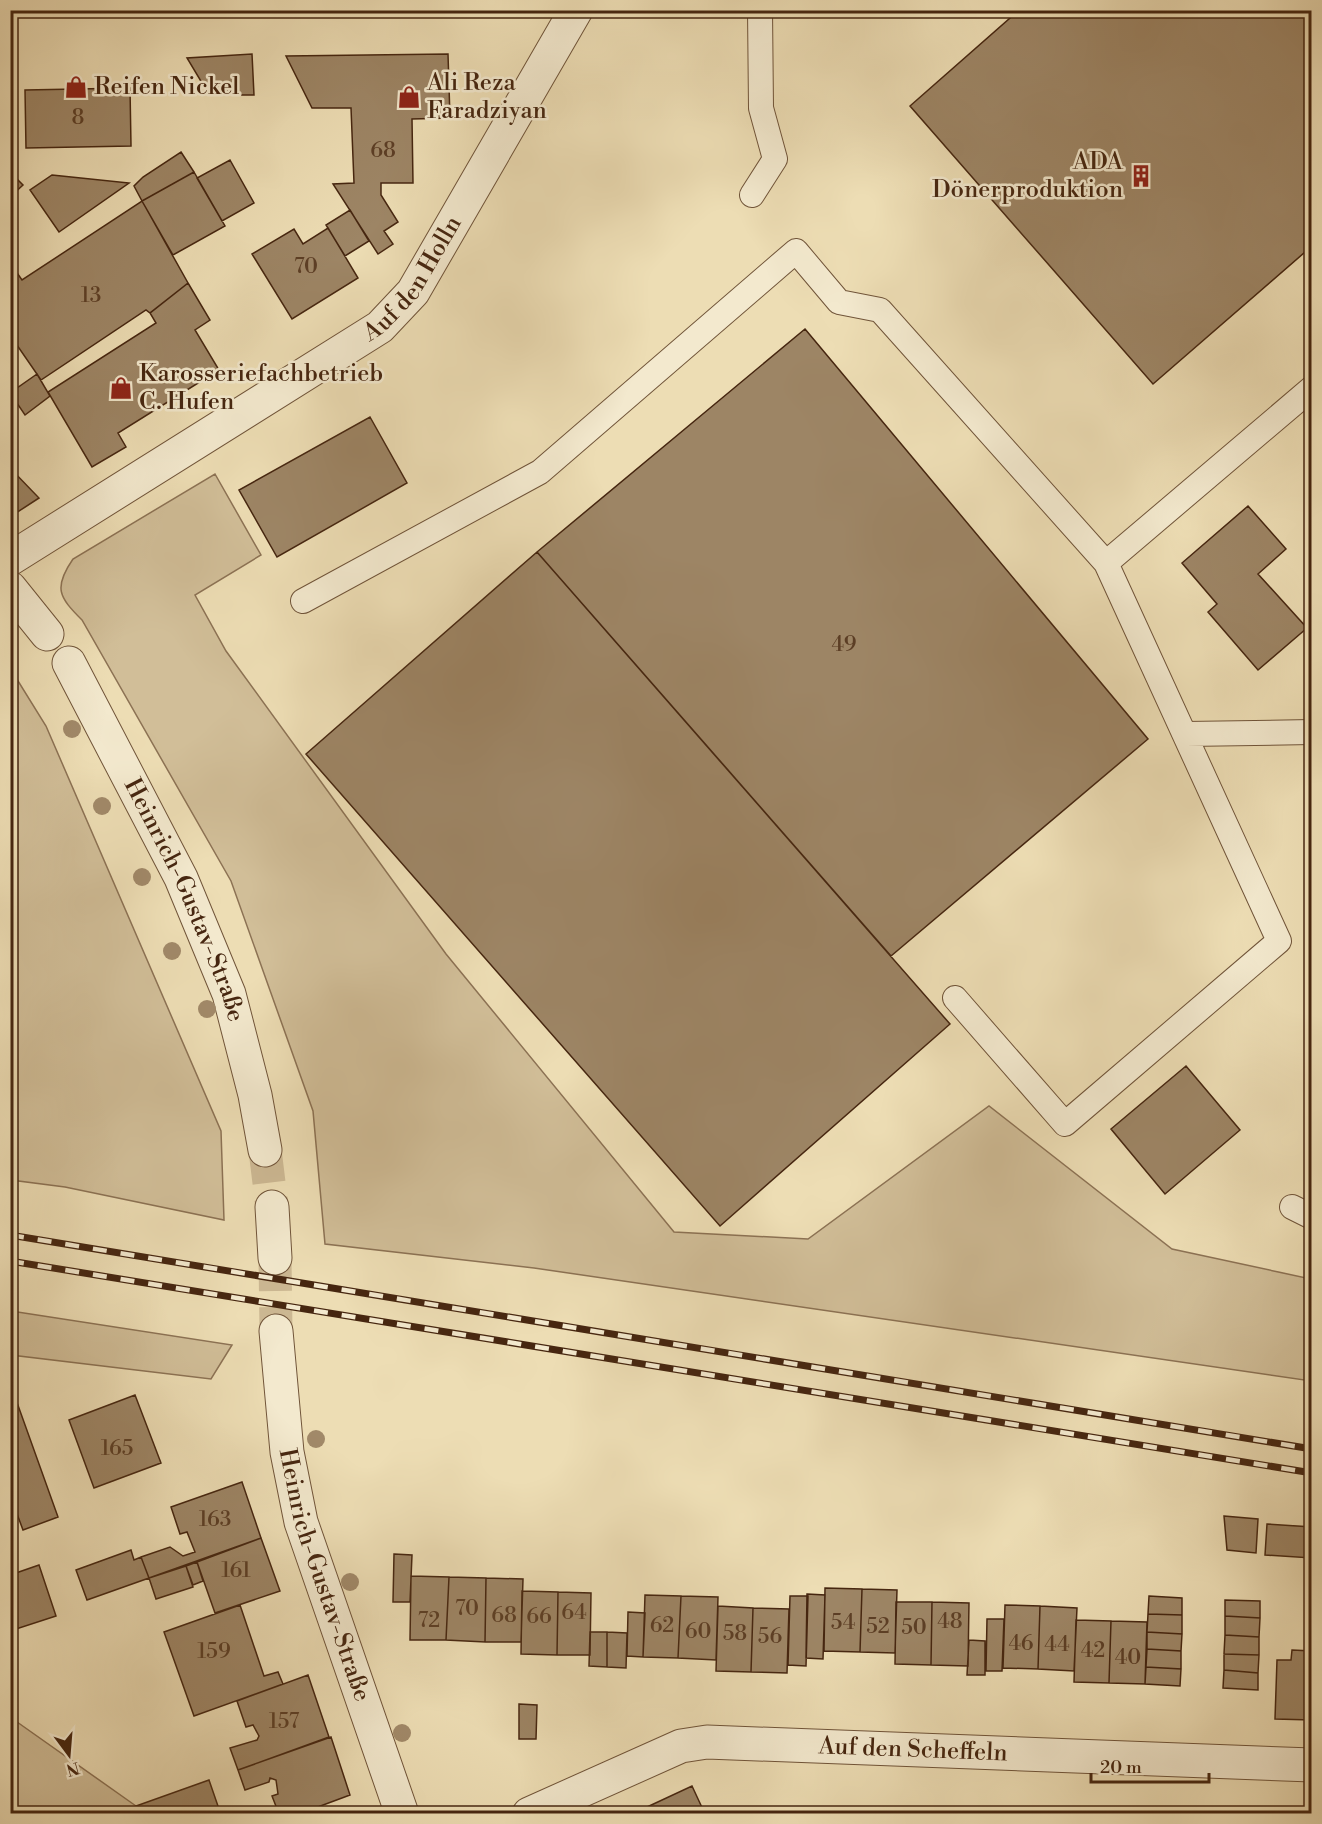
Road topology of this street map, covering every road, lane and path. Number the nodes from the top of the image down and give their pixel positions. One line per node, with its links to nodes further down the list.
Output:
1 (576, 10): 5 (street, Auf den Holln)
2 (760, 10): 3 (lane)
3 (752, 195)
4 (1311, 388): 6 (lane)
5 (10, 559)
6 (1106, 563): 8 (lane); 12 (lane)
7 (10, 588): 9 (street)
8 (303, 601)
9 (47, 634)
10 (69, 663): 14 (street, Heinrich-Gustav-Straße)
11 (1311, 732): 12 (lane)
12 (1186, 734): 13 (lane)
13 (955, 998)
14 (265, 1150)
15 (272, 1207): 16 (street)
16 (275, 1258)
17 (276, 1331): 19 (street, Heinrich-Gustav-Straße)
18 (1311, 1765): 20 (street, Auf den Scheffeln)
19 (402, 1814)
20 (529, 1814)

